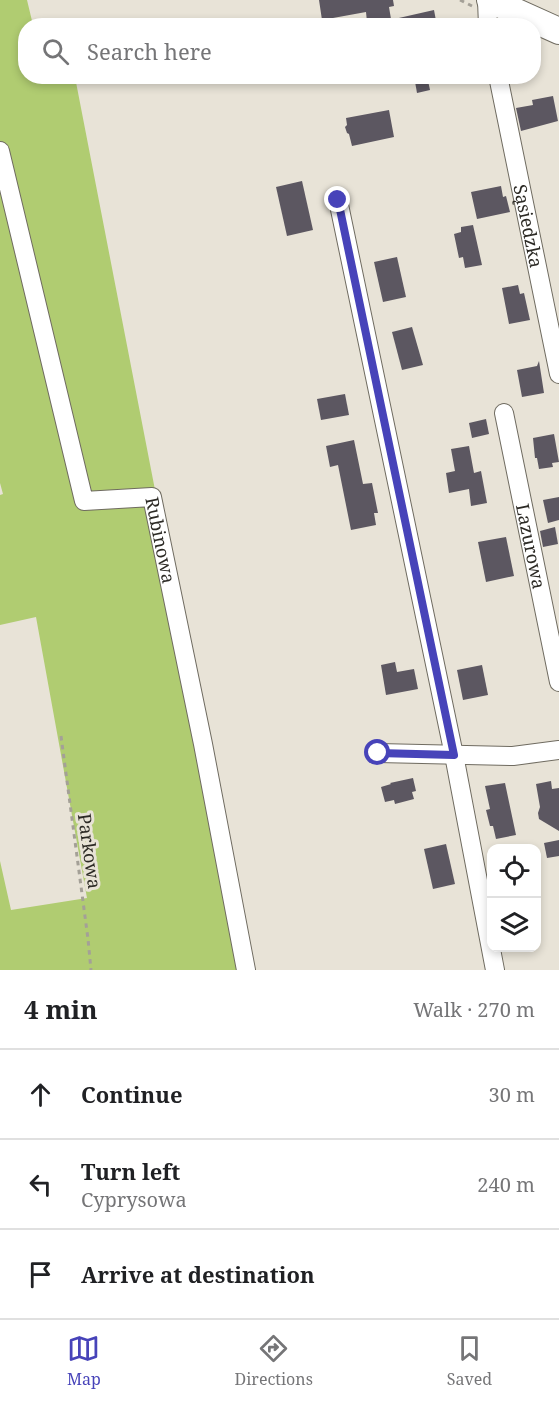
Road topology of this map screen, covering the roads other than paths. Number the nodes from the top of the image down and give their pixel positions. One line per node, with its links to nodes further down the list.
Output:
1 (489, 0): 2 (street); 3 (main road)
2 (488, 18)
3 (530, 18)
4 (541, 23): 5 (main road)
5 (559, 31)
6 (500, 84): 9 (street, Sąsiedzka)
7 (0, 151): 15 (street, Rubinowa)
8 (338, 200): 14 (street)
9 (559, 374)
10 (504, 413): 11 (street, Lazurowa)
11 (559, 682)
12 (559, 750): 14 (street)
13 (378, 753): 14 (street)
14 (454, 755): 16 (street)
15 (246, 970)
16 (495, 970)

